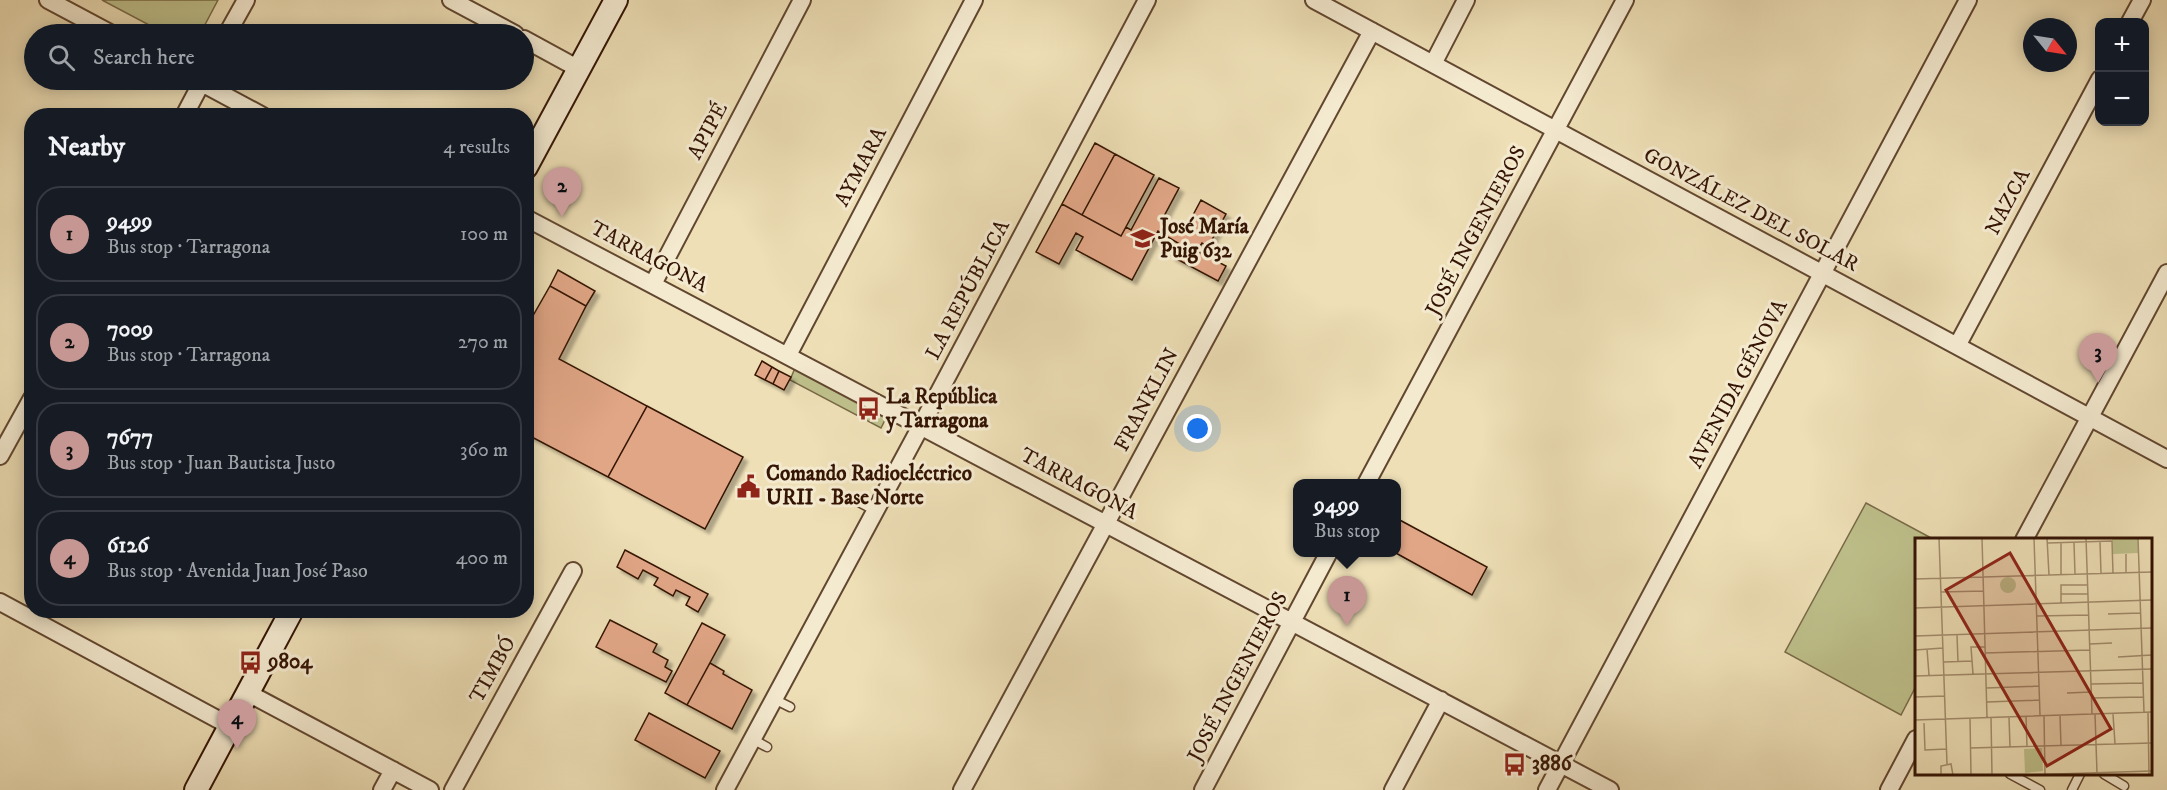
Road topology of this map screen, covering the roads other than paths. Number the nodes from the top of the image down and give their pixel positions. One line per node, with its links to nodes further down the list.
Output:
1 (48, 0): 14 (street)
2 (246, 0): 15 (street)
3 (452, 0): 16 (street)
4 (616, 0): 20 (main road)
5 (802, 0): 31 (street, APIPÉ)
6 (974, 0): 33 (street, AYMARA)
7 (1147, 0): 36 (street, LA REPÚBLICA)
8 (1314, 0): 17 (street, GONZÁLEZ DEL SOLAR)
9 (1466, 0): 19 (street)
10 (1624, 0): 26 (street, JOSÉ INGENIEROS)
11 (1968, 0): 29 (street, AVENIDA GÉNOVA)
12 (2142, 0): 13 (street)
13 (2132, 18)
14 (93, 24)
15 (233, 24)
16 (496, 24)
17 (1372, 31): 19 (street, GONZÁLEZ DEL SOLAR); 42 (street, FRANKLIN)
18 (534, 44): 20 (street)
19 (1433, 64): 26 (street, GONZÁLEZ DEL SOLAR)
20 (579, 69): 27 (main road)
21 (2095, 89): 32 (street, NAZCA)
22 (196, 90): 24 (street)
23 (218, 90): 25 (street)
24 (188, 108)
25 (249, 108)
26 (1555, 130): 29 (street, GONZÁLEZ DEL SOLAR); 39 (street, JOSÉ INGENIEROS)
27 (534, 152)
28 (534, 222): 31 (street, TARRAGONA)
29 (1823, 273): 32 (street, GONZÁLEZ DEL SOLAR); 57 (street, AVENIDA GÉNOVA)
30 (2167, 273): 35 (street)
31 (653, 284): 33 (street, TARRAGONA)
32 (1957, 346): 35 (street, GONZÁLEZ DEL SOLAR)
33 (788, 355): 36 (street, TARRAGONA)
34 (24, 412): 37 (street)
35 (2089, 418): 38 (street, GONZÁLEZ DEL SOLAR); 43 (street)
36 (921, 426): 41 (street, LA REPÚBLICA); 42 (street, TARRAGONA)
37 (0, 456)
38 (2167, 459)
39 (1368, 479)
40 (854, 499): 41 (lane)
41 (876, 511): 52 (street, LA REPÚBLICA)
42 (1106, 523): 50 (street, TARRAGONA); 68 (street, FRANKLIN)
43 (2025, 538)
44 (1326, 557): 50 (street, JOSÉ INGENIEROS)
45 (573, 571): 66 (street, TIMBÓ)
46 (0, 602): 47 (street)
47 (24, 615)
48 (30, 618): 55 (street)
49 (288, 618): 51 (main road)
50 (1293, 622): 53 (street, TARRAGONA); 69 (street, JOSÉ INGENIEROS)
51 (248, 693): 55 (main road); 58 (street)
52 (774, 699): 54 (lane); 67 (street, LA REPÚBLICA)
53 (1441, 700): 57 (street, TARRAGONA); 70 (street)
54 (789, 707)
55 (230, 726): 63 (main road)
56 (1915, 744): 73 (street)
57 (1562, 764): 71 (street, AVENIDA GÉNOVA); 72 (street, TARRAGONA)
58 (393, 770): 64 (street); 65 (street)
59 (2012, 775): 74 (lane)
60 (2080, 775): 75 (lane)
61 (2106, 775): 62 (lane)
62 (2124, 786)
63 (196, 790)
64 (382, 790)
65 (430, 790)
66 (453, 790)
67 (725, 790)
68 (962, 790)
69 (1203, 790)
70 (1393, 790)
71 (1547, 790)
72 (1610, 790)
73 (1889, 790)
74 (2040, 790)
75 (2072, 790)

